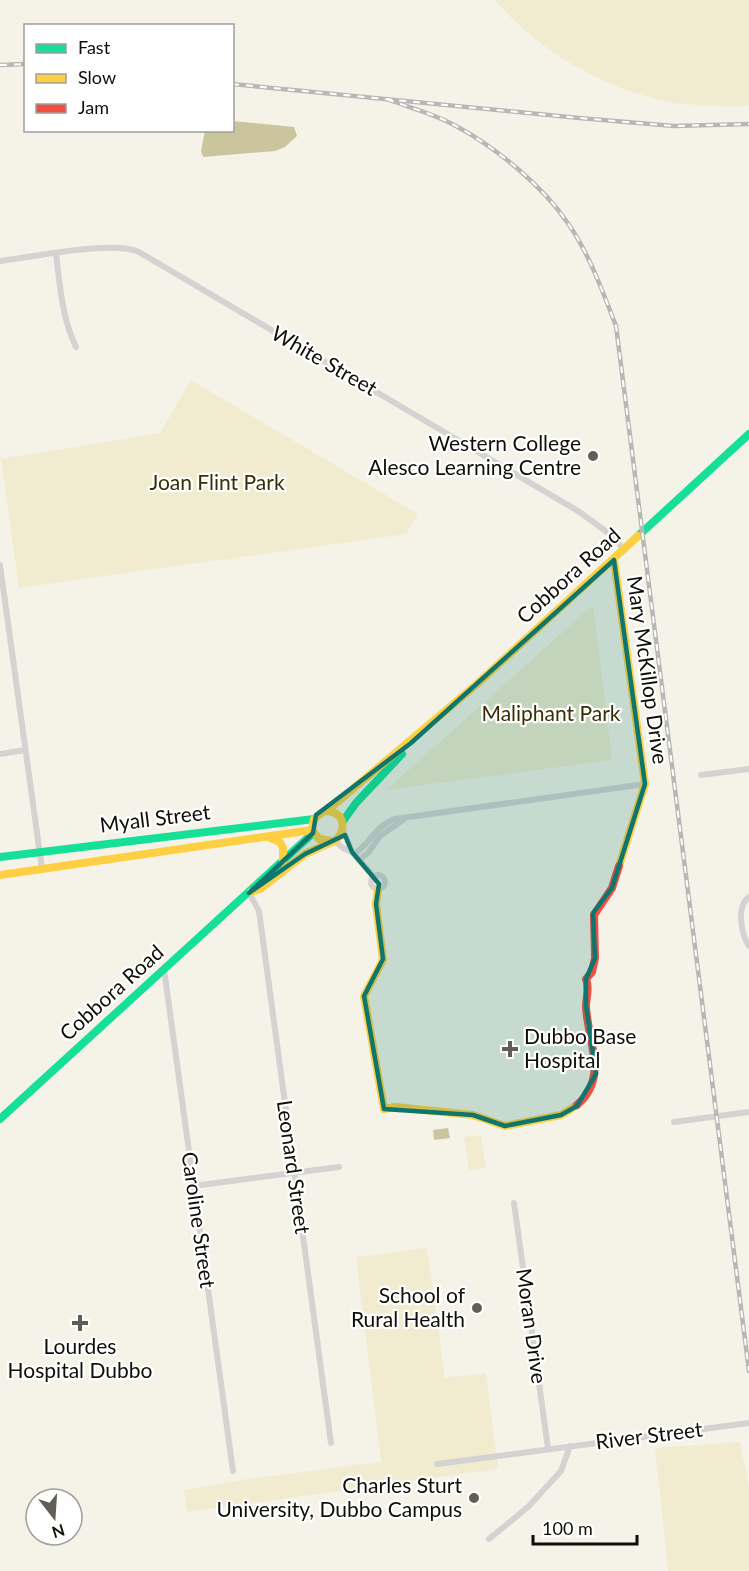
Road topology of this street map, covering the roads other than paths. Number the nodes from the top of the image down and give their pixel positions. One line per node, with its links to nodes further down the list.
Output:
1 (56, 254): 2 (street, White Street); 3 (street); 5 (street, White Street)
2 (0, 261)
3 (76, 347)
4 (749, 434): 5 (street, Cobbora Road)
5 (625, 550): 6 (street, Cobbora Road)
6 (614, 560): 8 (street, Cobbora Road); 13 (street, Mary McKillop Drive)
7 (0, 566): 9 (street)
8 (411, 742): 14 (street, Cobbora Road); 17 (street, Cobbora Road)
9 (26, 750): 10 (street); 22 (street)
10 (0, 754)
11 (749, 769): 12 (street)
12 (700, 775)
13 (645, 784): 15 (street); 30 (street)
14 (328, 810): 16 (street); 17 (street)
15 (406, 818): 23 (street); 25 (street)
16 (314, 819): 18 (street); 22 (street, Myall Street)
17 (343, 821): 19 (street)
18 (313, 831): 20 (street, Myall Street); 21 (street); 26 (street, Cobbora Road)
19 (343, 831): 21 (street); 23 (street)
20 (264, 837): 26 (street); 27 (street, Myall Street)
21 (333, 841): 23 (street); 31 (street, Cobbora Road)
22 (40, 852): 24 (street, Myall Street); 27 (street)
23 (353, 853): 25 (street)
24 (0, 857)
25 (359, 860): 29 (street)
26 (283, 862): 31 (street, Cobbora Road)
27 (42, 869): 28 (street, Myall Street)
28 (0, 875)
29 (374, 877): 30 (street); 30 (street)
30 (378, 889)
31 (249, 893): 34 (street, Cobbora Road); 39 (street, Leonard Street)
32 (749, 897): 33 (street)
33 (749, 946)
34 (164, 969): 36 (street, Cobbora Road); 40 (street, Caroline Street)
35 (749, 1112): 37 (street)
36 (0, 1119)
37 (674, 1122)
38 (339, 1167): 39 (street)
39 (294, 1172): 40 (street); 43 (street, Leonard Street)
40 (192, 1186): 47 (street, Caroline Street)
41 (514, 1203): 45 (street, Moran Drive)
42 (749, 1423): 44 (street, River Street)
43 (331, 1443)
44 (570, 1446): 45 (street, River Street); 48 (street)
45 (548, 1448): 46 (street, River Street)
46 (436, 1464)
47 (233, 1471)
48 (489, 1539)

